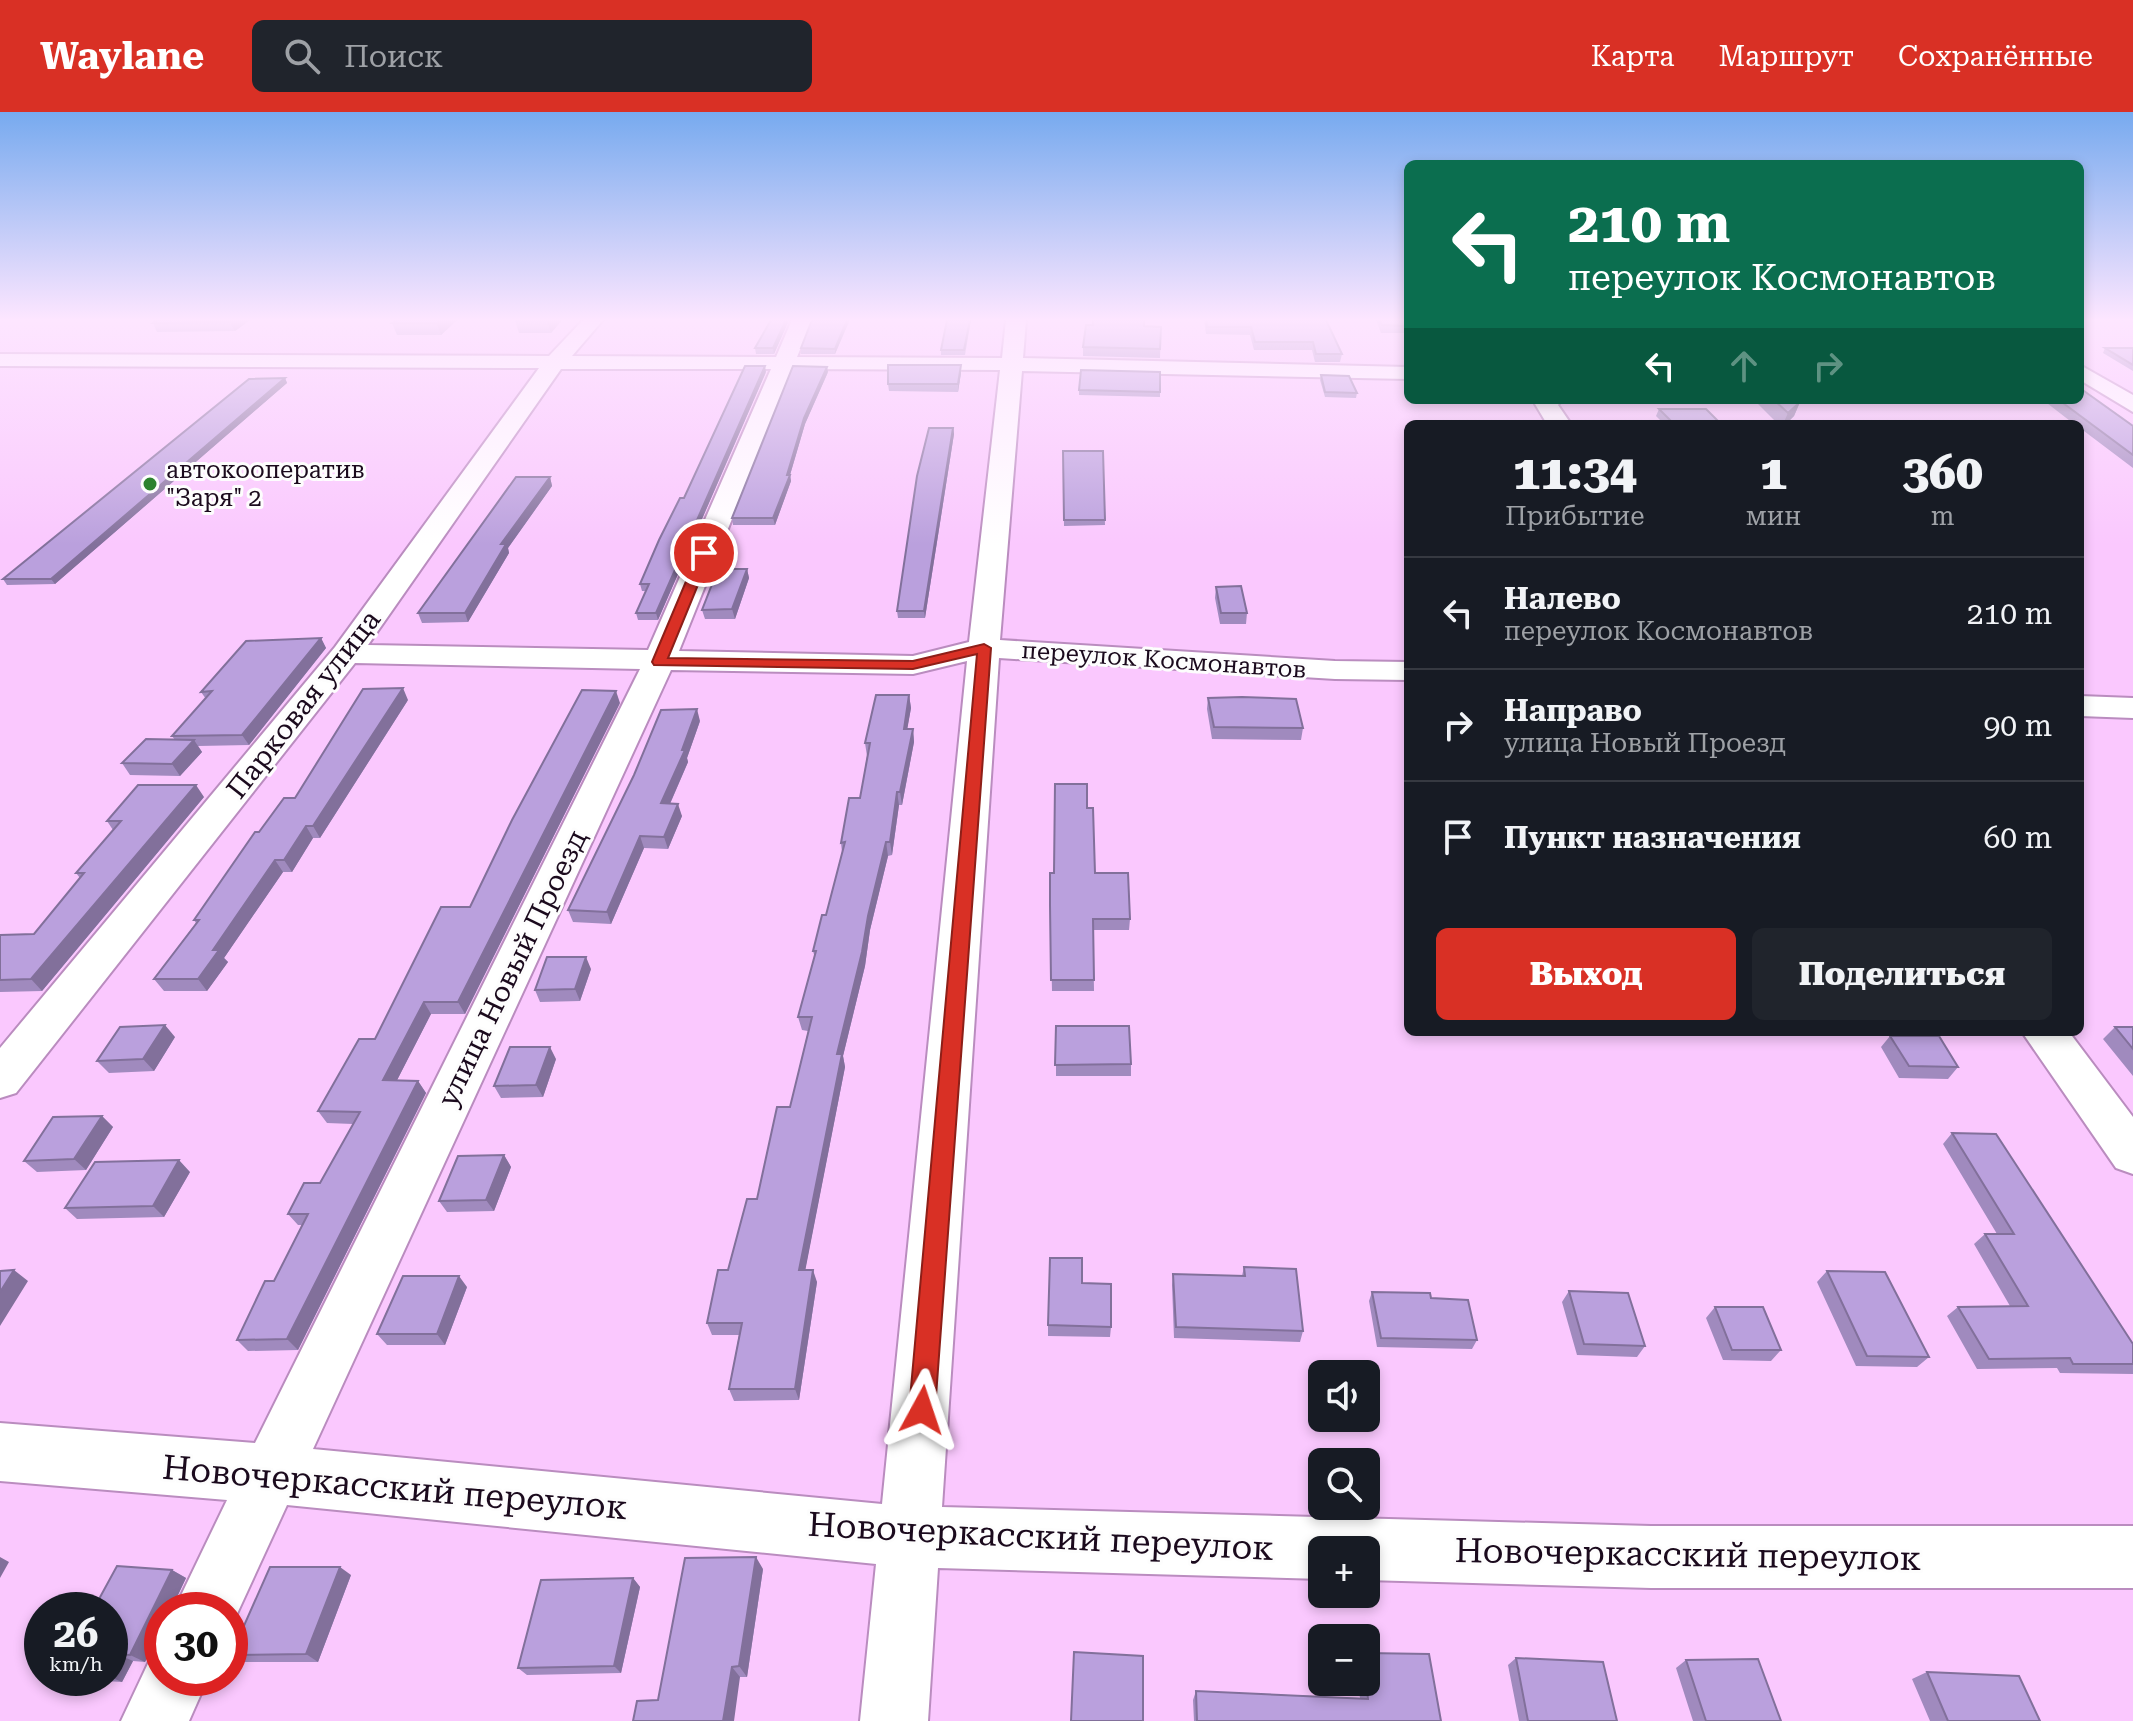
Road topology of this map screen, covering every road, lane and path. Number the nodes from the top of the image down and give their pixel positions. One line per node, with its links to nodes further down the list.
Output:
1 (531, 395): 5 (street, Парковая улица)
2 (771, 395): 6 (street, улица Новый Проезд)
3 (1008, 395): 4 (street)
4 (984, 648): 6 (street, переулок Космонавтов); 7 (street, переулок Космонавтов); 15 (street)
5 (346, 654): 6 (street, переулок Космонавтов); 11 (street, Парковая улица)
6 (659, 662): 14 (street, улица Новый Проезд)
7 (1404, 671)
8 (2084, 706): 9 (street)
9 (2133, 708)
10 (2047, 1036): 12 (street)
11 (0, 1080)
12 (2133, 1154)
13 (0, 1452): 14 (street, Новочеркасский переулок)
14 (270, 1474): 15 (street, Новочеркасский переулок); 17 (street, улица Новый Проезд)
15 (911, 1537): 16 (street, Новочеркасский переулок); 20 (street)
16 (2133, 1557)
17 (214, 1592)
18 (167, 1696): 19 (street)
19 (155, 1721)
20 (894, 1721)

